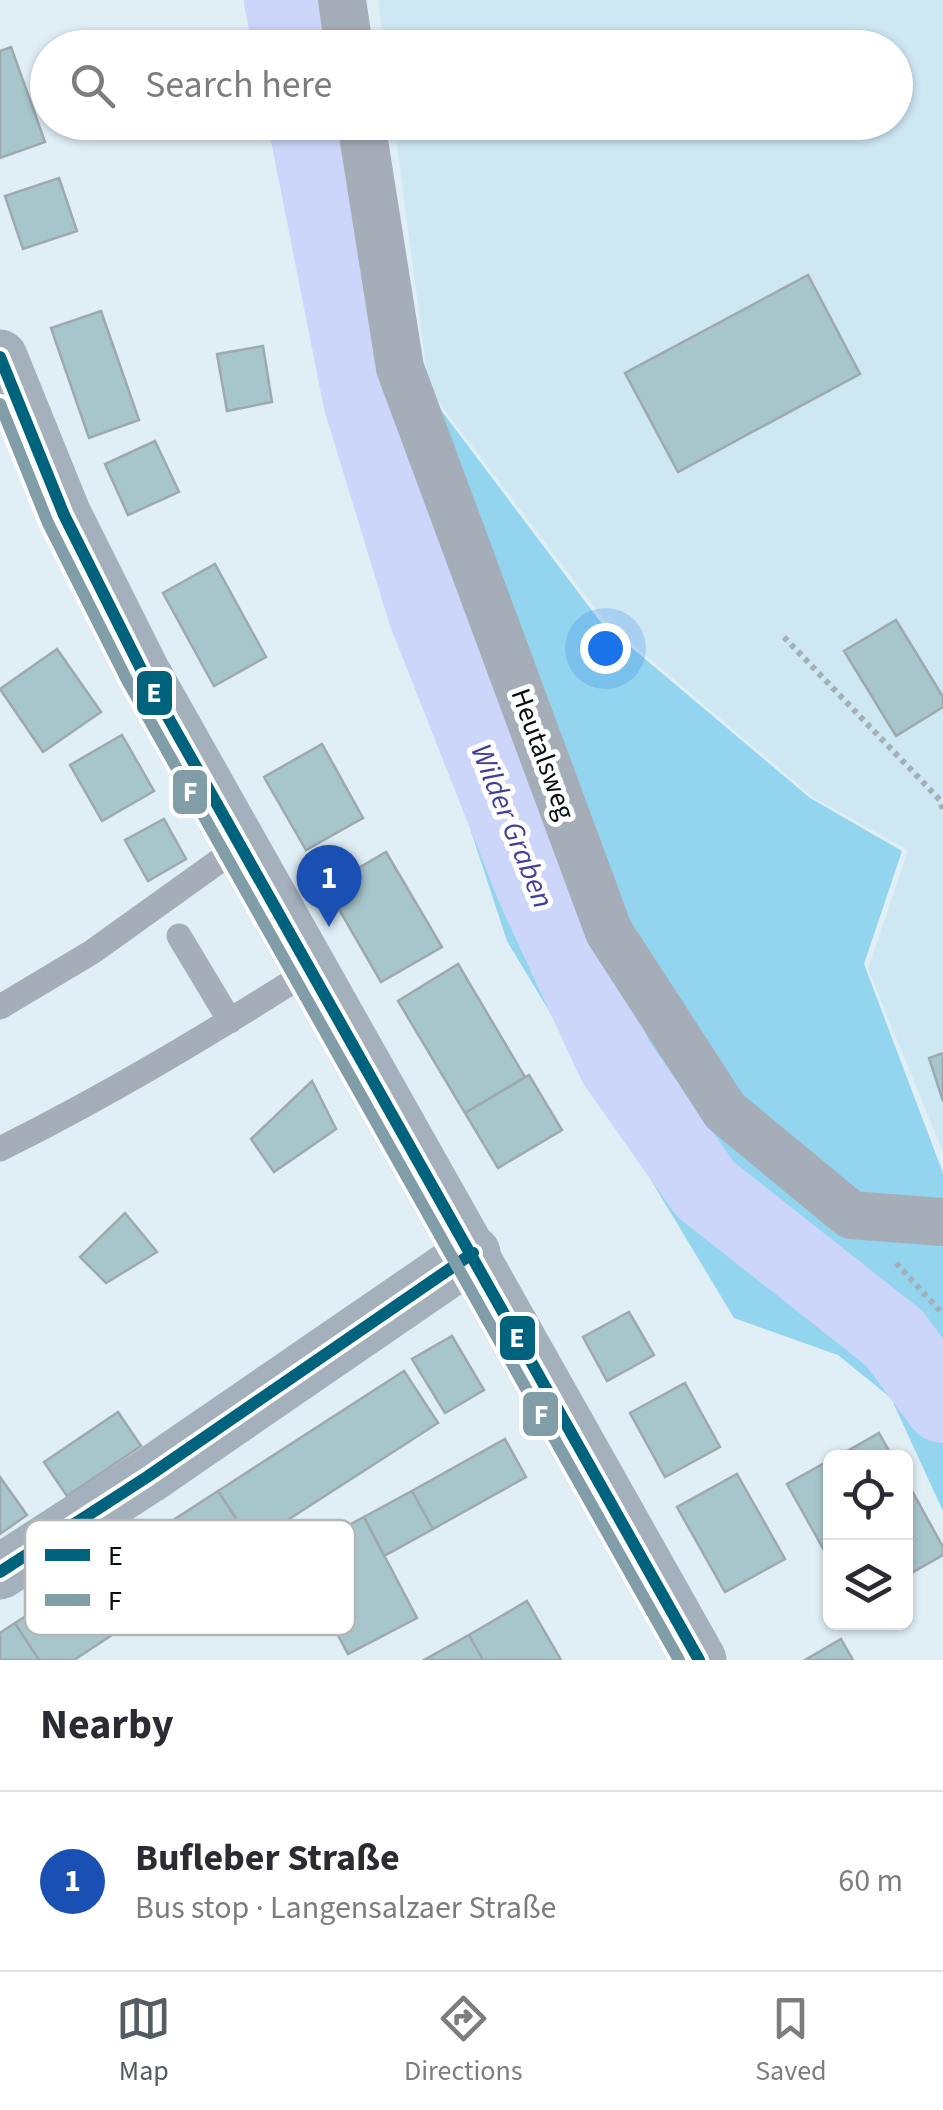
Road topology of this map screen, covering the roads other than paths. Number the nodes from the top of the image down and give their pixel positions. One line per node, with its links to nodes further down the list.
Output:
1 (342, 0): 2 (street)
2 (346, 30)
3 (364, 140): 11 (street, Heutalsweg)
4 (4, 381): 5 (main road)
5 (240, 846): 7 (main road); 8 (lane)
6 (179, 936): 9 (lane)
7 (309, 971): 9 (lane); 12 (main road)
8 (0, 1007)
9 (230, 1021): 10 (lane)
10 (0, 1149)
11 (943, 1222)
12 (472, 1252): 13 (main road); 16 (main road)
13 (81, 1520)
14 (25, 1556): 15 (main road)
15 (0, 1572)
16 (700, 1660)

